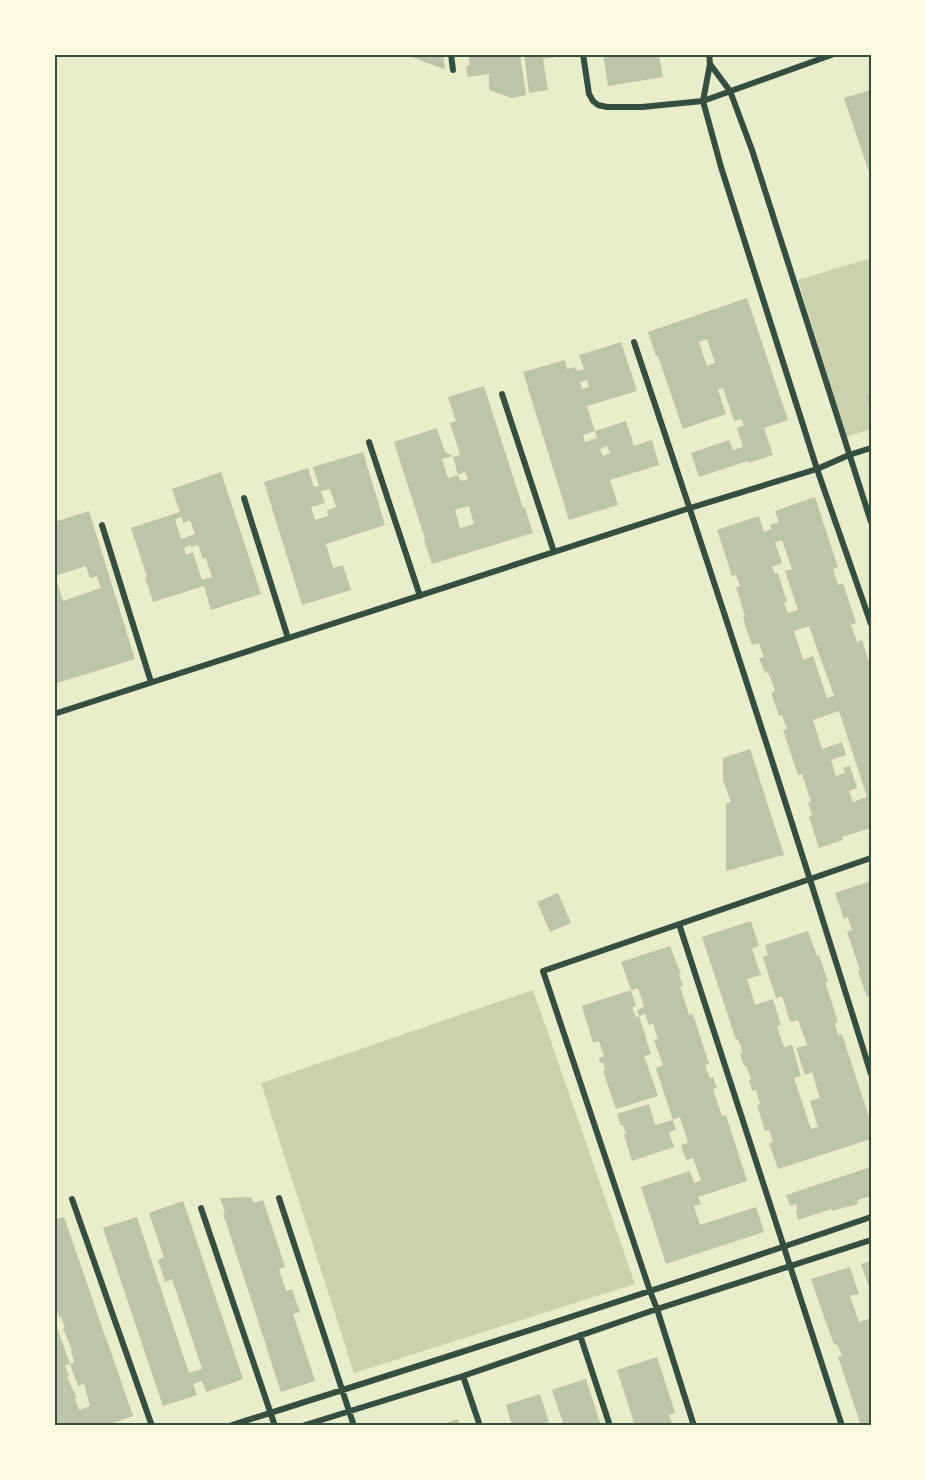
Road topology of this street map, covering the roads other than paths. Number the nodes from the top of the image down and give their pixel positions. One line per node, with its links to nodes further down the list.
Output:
1 (451, 54): 6 (street)
2 (583, 54): 8 (street)
3 (709, 54): 5 (street)
4 (834, 54): 7 (street)
5 (710, 64): 7 (street); 8 (street)
6 (453, 70)
7 (730, 92): 8 (street); 13 (street)
8 (703, 101): 14 (street)
9 (634, 342): 16 (street)
10 (502, 394): 19 (street)
11 (369, 442): 20 (street)
12 (871, 448): 13 (street)
13 (849, 455): 14 (street); 17 (street)
14 (816, 469): 16 (street); 21 (street)
15 (244, 498): 22 (street)
16 (690, 508): 19 (street); 26 (street)
17 (871, 522)
18 (102, 525): 23 (street)
19 (554, 552): 20 (street)
20 (420, 596): 22 (street)
21 (871, 624)
22 (288, 638): 23 (street)
23 (151, 682): 24 (street)
24 (54, 714)
25 (871, 858): 26 (street)
26 (811, 879): 27 (street); 28 (street)
27 (679, 924): 34 (street); 36 (street)
28 (871, 1074)
29 (279, 1198): 40 (street)
30 (72, 1199): 43 (street)
31 (201, 1208): 42 (street)
32 (871, 1216): 34 (street)
33 (871, 1240): 35 (street)
34 (783, 1247): 35 (street); 36 (street)
35 (790, 1266): 37 (street); 51 (street)
36 (650, 1291): 37 (street); 40 (street)
37 (657, 1309): 38 (street); 50 (street)
38 (580, 1335): 39 (street); 49 (street)
39 (463, 1376): 41 (street); 48 (street)
40 (343, 1391): 41 (street); 42 (street)
41 (349, 1411): 46 (street); 47 (street)
42 (270, 1413): 44 (street); 45 (street)
43 (152, 1426)
44 (229, 1426)
45 (275, 1426)
46 (302, 1426)
47 (354, 1426)
48 (480, 1426)
49 (610, 1426)
50 (694, 1426)
51 (842, 1426)

